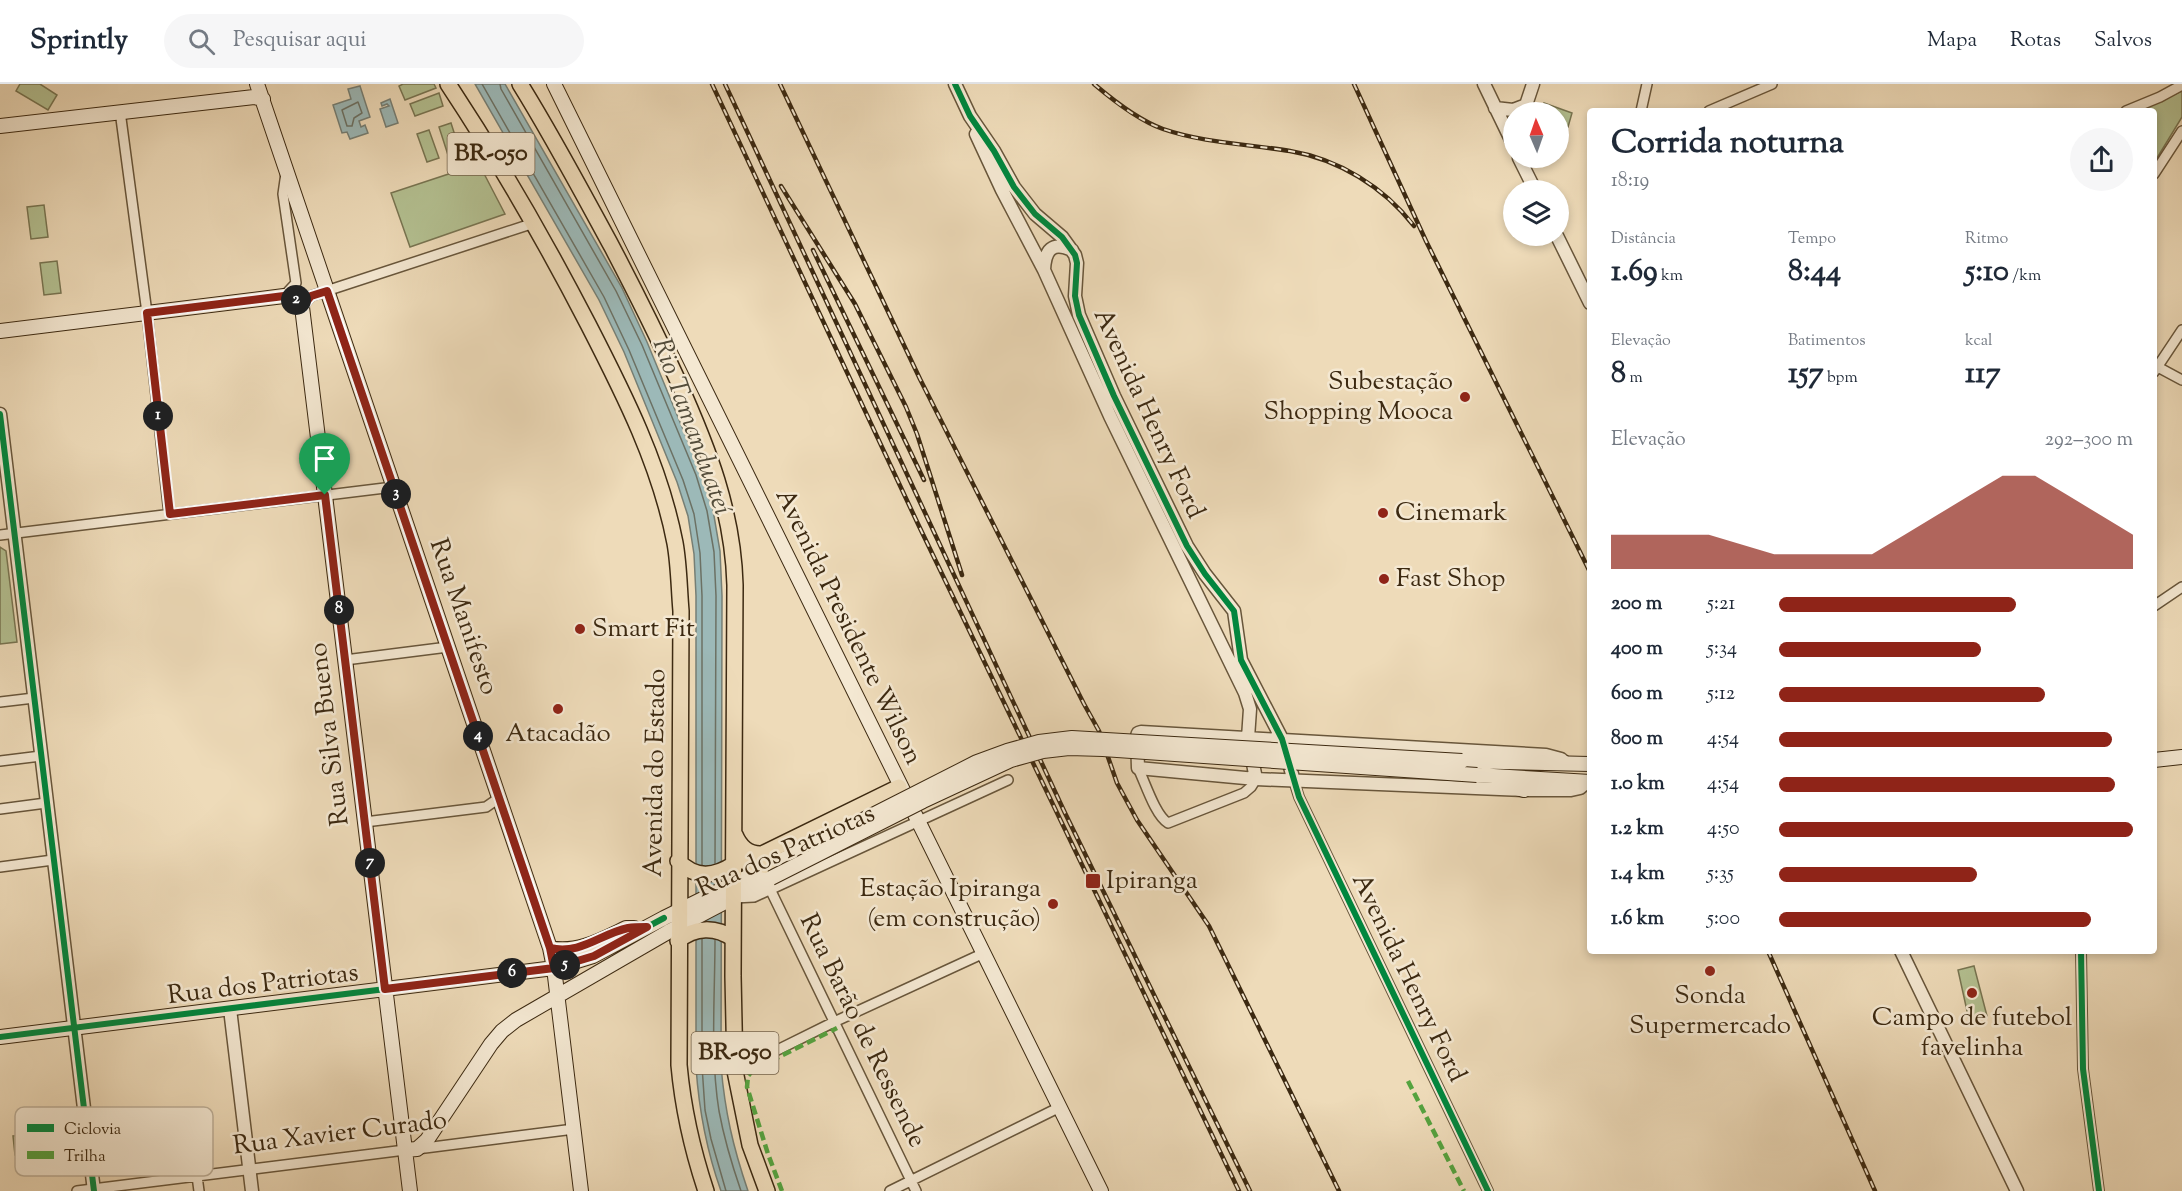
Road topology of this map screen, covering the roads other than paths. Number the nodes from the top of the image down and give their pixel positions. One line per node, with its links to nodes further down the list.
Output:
1 (448, 84): 24 (highway, Avenida do Estado / BR-050)
2 (520, 84): 73 (highway, BR-050)
3 (554, 84): 66 (main road, Avenida Presidente Wilson)
4 (955, 84): 18 (street)
5 (1484, 84): 12 (street)
6 (1533, 84): 11 (street)
7 (1647, 84): 13 (street)
8 (1772, 84): 14 (street)
9 (2182, 85): 15 (street)
10 (257, 91): 17 (main road); 23 (main road, Rua Manifesto)
11 (1527, 102)
12 (1495, 108): 16 (street); 19 (street)
13 (1642, 108)
14 (1716, 108)
15 (2133, 108)
16 (1503, 109)
17 (120, 111): 20 (main road); 32 (street)
18 (970, 116): 26 (street); 27 (street)
19 (1503, 124)
20 (0, 126)
21 (2182, 131): 22 (street)
22 (2157, 169)
23 (286, 171): 28 (main road, Rua Manifesto); 29 (street, Rua Manifesto)
24 (534, 223): 28 (street); 75 (highway, Avenida do Estado / BR-050)
25 (1562, 246): 30 (street)
26 (1072, 250): 27 (street); 46 (street, Avenida Henry Ford)
27 (1044, 270): 47 (street)
28 (327, 291): 31 (street); 39 (main road, Rua Manifesto)
29 (284, 296): 31 (main road); 32 (main road)
30 (1587, 297)
31 (302, 307): 40 (main road, Rua Silva Bueno)
32 (147, 313): 34 (main road); 41 (street)
33 (2182, 330): 35 (street)
34 (0, 331)
35 (2157, 365)
36 (2157, 369): 37 (street)
37 (2182, 380)
38 (0, 414): 42 (street)
39 (393, 487): 40 (street); 48 (main road, Rua Manifesto)
40 (325, 495): 41 (street); 49 (main road, Rua Silva Bueno)
41 (170, 514): 42 (street)
42 (14, 533): 43 (street); 50 (street)
43 (0, 535)
44 (2182, 587): 45 (street)
45 (2157, 604)
46 (1234, 611): 47 (street); 53 (street, Avenida Henry Ford)
47 (1211, 620): 52 (street)
48 (448, 647): 49 (street); 68 (main road, Rua Manifesto)
49 (345, 660): 72 (main road, Rua Silva Bueno)
50 (34, 698): 51 (street); 54 (street)
51 (0, 702)
52 (1248, 738): 53 (street); 59 (street); 61 (street)
53 (1282, 739): 58 (street); 63 (street, Avenida Henry Ford)
54 (41, 756): 57 (street); 69 (street)
55 (2182, 757): 56 (main road)
56 (2157, 760)
57 (0, 761)
58 (1579, 764): 65 (main road); 78 (main road, bridge)
59 (1138, 768): 61 (street); 61 (street)
60 (1477, 775): 65 (main road); 67 (main road); 78 (main road, bridge)
61 (1256, 779): 63 (street)
62 (1008, 780): 71 (street, Rua dos Patriotas)
63 (1294, 781): 67 (street); 117 (street, Avenida Henry Ford)
64 (1587, 782): 65 (main road)
65 (1550, 786): 67 (street)
66 (899, 787): 71 (main road, Avenida Presidente Wilson); 73 (highway)
67 (1524, 790)
68 (499, 798): 72 (street); 83 (main road, Rua Manifesto)
69 (46, 803): 70 (street); 74 (street)
70 (0, 809)
71 (916, 821): 78 (street, Rua dos Patriotas); 84 (main road, Avenida Presidente Wilson)
72 (365, 822): 88 (main road, Rua Silva Bueno)
73 (735, 833): 76 (highway, BR-050)
74 (53, 860): 77 (street); 92 (street)
75 (678, 861): 76 (highway); 80 (highway, Avenida do Estado / BR-050)
76 (734, 861): 78 (highway); 79 (highway, BR-050)
77 (0, 867)
78 (770, 878): 79 (main road, Rua dos Patriotas); 91 (street, Rua Barão de Ressende)
79 (734, 891): 80 (main road, Rua dos Patriotas); 82 (highway, BR-050)
80 (678, 926): 81 (main road, Rua dos Patriotas); 82 (highway); 89 (main road, Rua dos Patriotas); 112 (highway, Avenida do Estado / BR-050)
81 (647, 927): 83 (main road); 87 (main road, Rua dos Patriotas)
82 (733, 939): 94 (highway, BR-050)
83 (550, 948): 87 (main road, Rua Manifesto)
84 (984, 953): 91 (street); 96 (main road, Avenida Presidente Wilson)
85 (1902, 954): 118 (street)
86 (2081, 954): 119 (street)
87 (554, 968): 88 (main road, Rua dos Patriotas); 89 (main road, Rua Manifesto)
88 (385, 989): 90 (main road, Rua dos Patriotas); 98 (main road, Rua Silva Bueno)
89 (558, 996): 97 (main road, Rua dos Patriotas); 99 (main road, Rua Manifesto)
90 (230, 1009): 92 (main road, Rua dos Patriotas); 101 (street)
91 (834, 1022): 94 (street); 104 (street, Rua Barão de Ressende)
92 (74, 1028): 93 (main road, Rua dos Patriotas); 95 (street)
93 (0, 1037)
94 (735, 1071): 113 (highway, BR-050)
95 (83, 1107)
96 (1058, 1108): 104 (street); 116 (main road, Avenida Presidente Wilson)
97 (436, 1126): 98 (main road); 100 (main road, Rua dos Patriotas)
98 (402, 1127): 100 (main road, Rua Silva Bueno)
99 (574, 1129): 100 (street, Rua Xavier Curado); 111 (main road, Rua Manifesto)
100 (411, 1149): 101 (street, Rua Xavier Curado); 110 (main road, Rua Silva Bueno)
101 (249, 1170): 102 (street, Rua Xavier Curado); 109 (street)
102 (213, 1174)
103 (197, 1176): 105 (street, Rua Xavier Curado); 108 (street)
104 (911, 1181): 114 (street); 115 (street, Rua Barão de Ressende)
105 (147, 1187): 106 (street, Rua Xavier Curado)
106 (93, 1190): 107 (street, Rua Xavier Curado)
107 (77, 1191)
108 (199, 1191)
109 (252, 1191)
110 (410, 1191)
111 (581, 1191)
112 (706, 1191)
113 (767, 1191)
114 (890, 1191)
115 (916, 1191)
116 (1101, 1191)
117 (1488, 1191)
118 (2017, 1191)
119 (2099, 1191)

